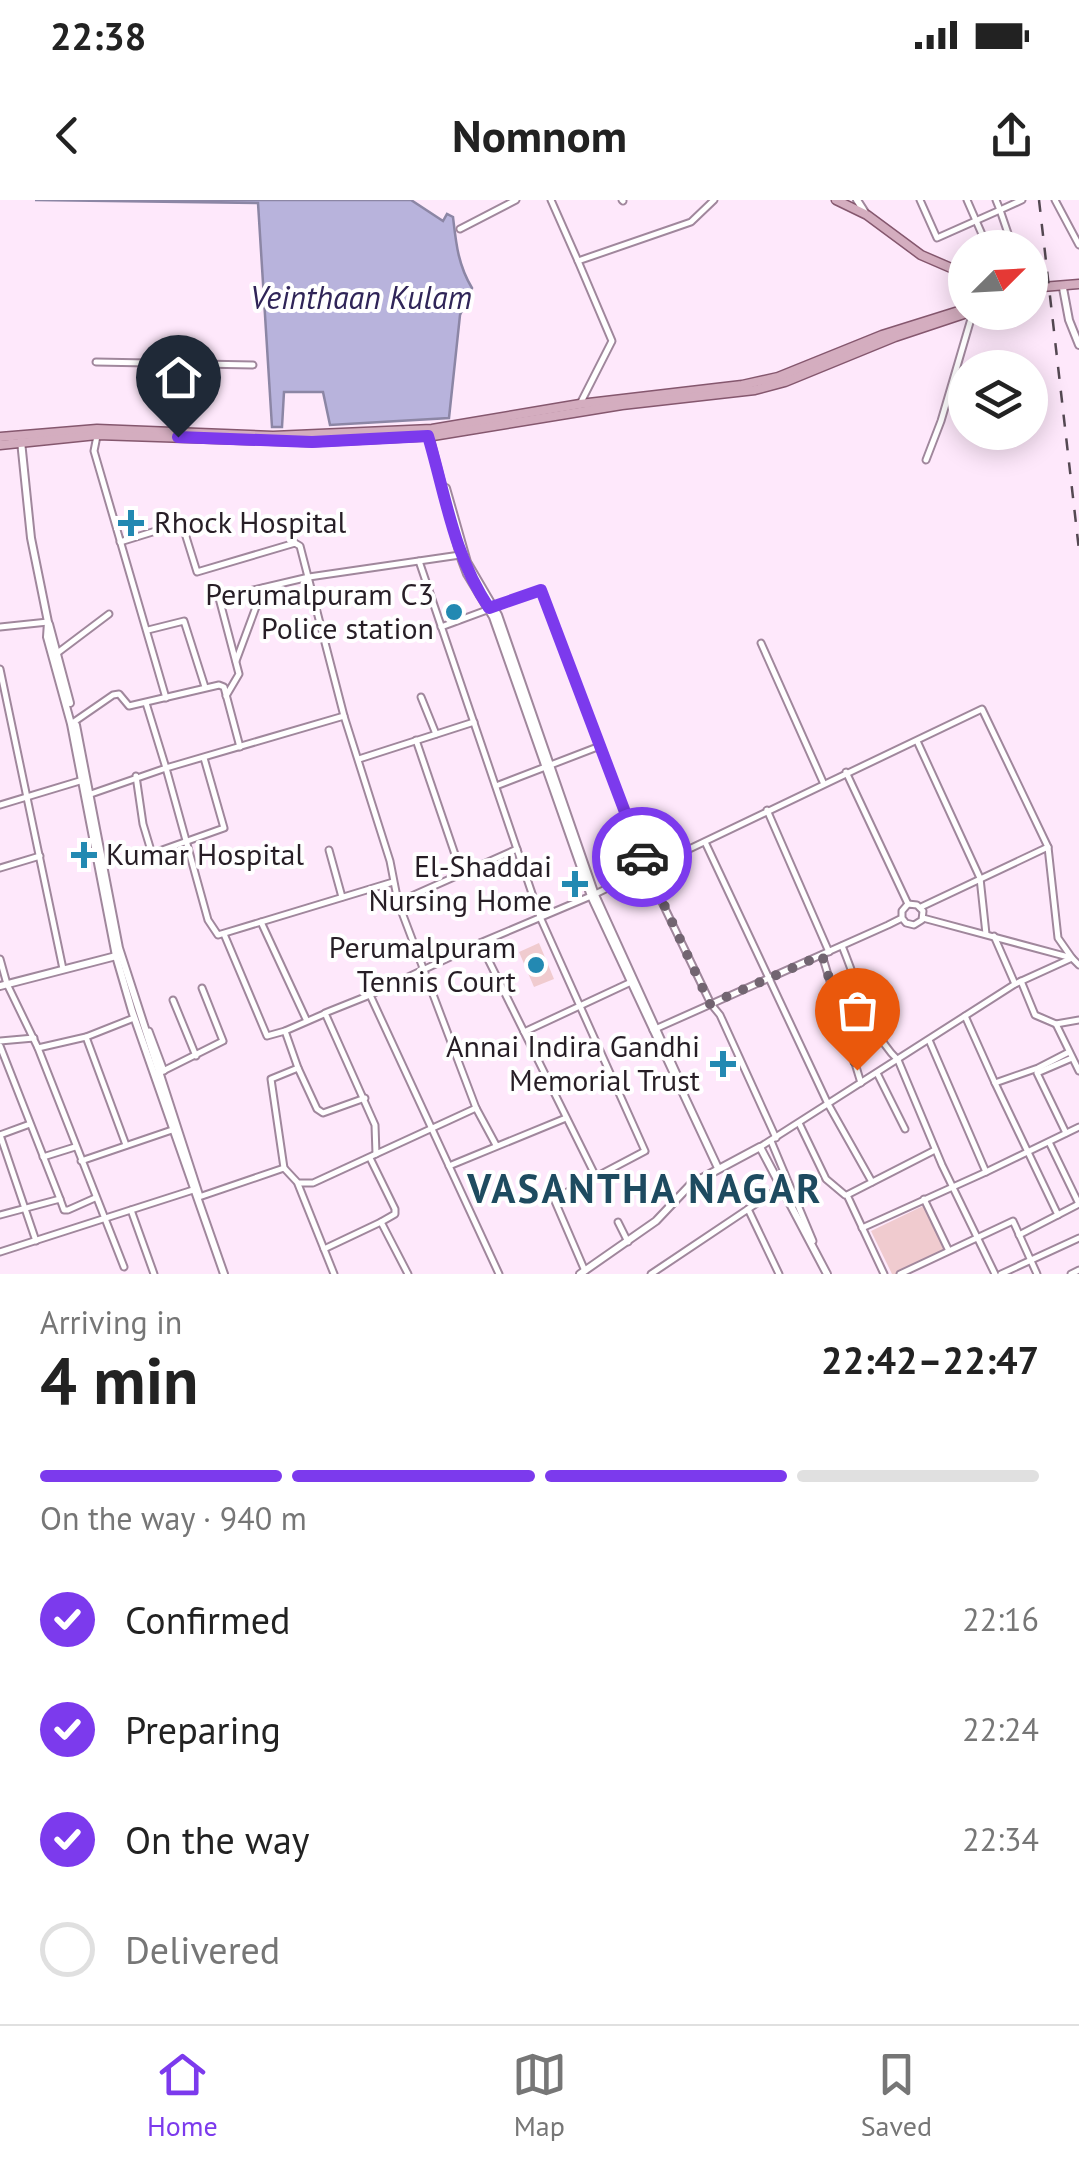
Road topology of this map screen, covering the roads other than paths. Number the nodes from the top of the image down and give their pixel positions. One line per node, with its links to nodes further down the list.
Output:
1 (516, 200): 14 (street)
2 (550, 200): 18 (street)
3 (714, 200): 18 (street)
4 (836, 200): 12 (main road)
5 (857, 200): 12 (street)
6 (920, 200): 13 (street)
7 (968, 200): 13 (street)
8 (996, 200): 11 (street)
9 (1022, 200): 11 (street)
10 (1055, 200): 17 (street)
11 (1000, 210): 13 (street); 16 (street)
12 (867, 215): 19 (main road)
13 (977, 220): 15 (street)
14 (460, 229)
15 (981, 230)
16 (1007, 230)
17 (1079, 245)
18 (578, 261): 32 (street)
19 (948, 267)
20 (1079, 284): 21 (main road); 22 (main road)
21 (1048, 288)
22 (1064, 288): 23 (main road); 26 (street)
23 (1048, 289)
24 (948, 317): 32 (main road)
25 (964, 330): 38 (street)
26 (1079, 346)
27 (96, 362): 28 (street)
28 (175, 364): 29 (street); 31 (street)
29 (184, 364): 30 (street); 31 (street)
30 (253, 365)
31 (178, 402): 34 (street)
32 (580, 408): 35 (main road)
33 (97, 432): 34 (main road); 35 (main road); 36 (main road); 39 (street)
34 (179, 432): 35 (main road)
35 (430, 433): 40 (street); 44 (street)
36 (21, 438): 37 (main road); 46 (street)
37 (0, 441)
38 (926, 460)
39 (120, 542): 42 (street); 49 (street)
40 (460, 555): 41 (street); 44 (street)
41 (419, 562): 42 (street); 48 (street)
42 (308, 577): 43 (street); 59 (street)
43 (262, 588): 52 (street); 52 (street)
44 (491, 607): 48 (street); 65 (street); 69 (street)
45 (110, 614): 51 (street)
46 (48, 622): 47 (street); 51 (street); 60 (street)
47 (0, 627)
48 (441, 627): 61 (street)
49 (148, 630): 54 (street); 57 (street)
50 (762, 643): 74 (street)
51 (56, 654): 60 (street)
52 (236, 662): 55 (street)
53 (0, 669): 76 (street)
54 (205, 687): 55 (street); 57 (street)
55 (226, 696): 66 (street)
56 (421, 697): 62 (street)
57 (166, 698): 58 (street)
58 (146, 702): 60 (street); 70 (street)
59 (344, 716): 66 (street); 68 (street)
60 (73, 722): 73 (street); 77 (street)
61 (474, 722): 62 (street); 75 (street)
62 (436, 734): 63 (street)
63 (416, 740): 68 (street); 90 (street)
64 (917, 741): 71 (street); 82 (street); 91 (street)
65 (600, 746): 69 (street); 89 (street)
66 (240, 748): 67 (street)
67 (204, 758): 70 (street); 81 (street)
68 (359, 760): 92 (street)
69 (548, 766): 75 (street); 94 (street)
70 (166, 768): 72 (street); 81 (street)
71 (846, 772): 74 (street); 96 (street)
72 (136, 776): 77 (street); 85 (street)
73 (82, 780): 76 (street); 77 (street)
74 (824, 783): 79 (street)
75 (496, 786): 83 (street)
76 (27, 795): 78 (street); 86 (street)
77 (88, 796): 108 (street)
78 (0, 805)
79 (768, 810): 80 (street); 107 (street)
80 (705, 842): 89 (street); 114 (street)
81 (187, 844): 85 (street); 102 (street)
82 (1048, 847): 91 (street); 109 (street)
83 (517, 849): 90 (street); 98 (street)
84 (329, 850): 93 (street)
85 (152, 854): 87 (street)
86 (40, 856): 88 (street); 112 (street)
87 (134, 860)
88 (0, 868)
89 (646, 869): 94 (street); 121 (street)
90 (461, 872): 95 (street)
91 (980, 878): 97 (street); 103 (street)
92 (393, 882): 93 (street); 95 (street)
93 (342, 896): 101 (street)
94 (593, 896): 98 (street); 116 (street); 130 (street)
95 (398, 902): 113 (street)
96 (908, 904): 97 (street); 99 (street)
97 (921, 907): 100 (street)
98 (540, 917): 105 (street); 122 (street)
99 (902, 918): 100 (street); 106 (street)
100 (923, 918): 103 (street)
101 (261, 922): 102 (street); 127 (street)
102 (224, 934): 131 (street)
103 (986, 934): 104 (street)
104 (994, 936): 109 (street); 115 (street)
105 (480, 943): 113 (street); 132 (street)
106 (842, 946): 107 (street); 140 (street)
107 (826, 954): 114 (street); 145 (street)
108 (119, 955): 112 (street); 126 (street); 143 (street)
109 (1072, 958): 111 (street); 115 (street)
110 (0, 959): 117 (street)
111 (1079, 965)
112 (62, 969): 117 (street)
113 (425, 970): 119 (street); 149 (street)
114 (770, 980): 121 (street); 148 (street)
115 (1018, 982): 125 (street); 129 (street)
116 (630, 983): 122 (street); 130 (street)
117 (4, 985): 134 (street)
118 (202, 988): 139 (street)
119 (370, 995): 124 (street); 153 (street)
120 (173, 1000): 139 (street)
121 (710, 1004): 130 (street); 159 (street)
122 (578, 1008): 132 (street); 176 (street)
123 (142, 1013): 143 (street)
124 (325, 1013): 127 (street); 147 (street)
125 (966, 1016): 135 (street); 146 (street)
126 (134, 1018): 133 (street); 143 (street)
127 (306, 1020): 131 (street)
128 (1079, 1020): 129 (street)
129 (1056, 1024): 138 (street)
130 (654, 1030): 174 (street)
131 (284, 1032): 141 (street)
132 (524, 1032): 150 (street)
133 (86, 1037): 137 (street); 161 (street)
134 (34, 1038): 136 (street); 137 (street)
135 (929, 1040): 140 (street); 175 (street)
136 (0, 1044): 151 (street)
137 (38, 1048): 163 (street)
138 (1071, 1054): 142 (street); 146 (street); 157 (street)
139 (196, 1056): 143 (street)
140 (898, 1060): 144 (street); 165 (street)
141 (298, 1068): 147 (street); 173 (street)
142 (1079, 1071)
143 (159, 1073): 156 (street); 181 (street)
144 (877, 1073): 145 (street); 154 (street)
145 (861, 1083): 148 (street)
146 (995, 1083): 166 (street)
147 (365, 1098): 168 (street)
148 (828, 1104): 152 (street); 177 (street)
149 (476, 1108): 153 (street); 162 (street)
150 (566, 1118): 162 (street); 176 (street)
151 (30, 1124): 158 (street); 167 (street)
152 (798, 1124): 159 (street); 182 (street)
153 (431, 1128): 168 (street); 172 (street)
154 (904, 1128)
155 (1079, 1128): 157 (street)
156 (172, 1130): 161 (street); 181 (street)
157 (1066, 1134): 160 (street)
158 (0, 1135): 169 (street)
159 (774, 1139): 164 (street); 204 (street)
160 (1049, 1142): 166 (street); 186 (street)
161 (126, 1144): 170 (street)
162 (496, 1145): 172 (street)
163 (76, 1147): 167 (street); 170 (street)
164 (760, 1147): 174 (street); 180 (street)
165 (936, 1150): 177 (street); 179 (street)
166 (1027, 1152): 175 (street); 191 (street)
167 (43, 1156): 184 (street)
168 (373, 1156): 178 (street); 193 (street)
169 (11, 1161): 171 (street); 187 (street)
170 (81, 1161): 183 (street)
171 (0, 1165)
172 (449, 1166): 213 (street)
173 (284, 1168): 178 (street); 181 (street)
174 (718, 1168): 200 (street)
175 (986, 1172): 179 (street)
176 (595, 1175): 208 (street)
177 (872, 1182): 182 (street)
178 (298, 1183): 202 (street)
179 (952, 1185): 185 (street); 198 (street)
180 (781, 1187): 188 (street); 204 (street)
181 (196, 1193): 189 (street); 210 (street)
182 (846, 1196): 195 (street)
183 (96, 1198): 184 (street); 192 (street)
184 (60, 1199): 187 (street)
185 (924, 1200): 195 (street); 201 (street)
186 (1078, 1204): 191 (street)
187 (26, 1207): 190 (street); 199 (street)
188 (748, 1208): 214 (street); 215 (street)
189 (131, 1210): 192 (street); 209 (street)
190 (0, 1214)
191 (1058, 1215): 196 (street)
192 (104, 1219): 199 (street); 206 (street)
193 (382, 1222): 202 (street); 212 (street)
194 (618, 1222): 200 (street)
195 (862, 1228): 217 (street)
196 (1019, 1235): 198 (street); 205 (street)
197 (1079, 1238): 205 (street)
198 (978, 1239): 201 (street); 219 (street)
199 (36, 1240): 203 (street)
200 (628, 1242): 208 (street)
201 (948, 1249): 218 (street)
202 (324, 1250): 211 (street)
203 (0, 1252)
204 (816, 1254): 216 (street)
205 (1031, 1261): 219 (street); 220 (street)
206 (124, 1267)
207 (1079, 1270): 221 (street)
208 (582, 1272)
209 (154, 1274)
210 (224, 1274)
211 (334, 1274)
212 (408, 1274)
213 (500, 1274)
214 (650, 1274)
215 (780, 1274)
216 (827, 1274)
217 (884, 1274)
218 (900, 1274)
219 (998, 1274)
220 (1037, 1274)
221 (1070, 1274)

